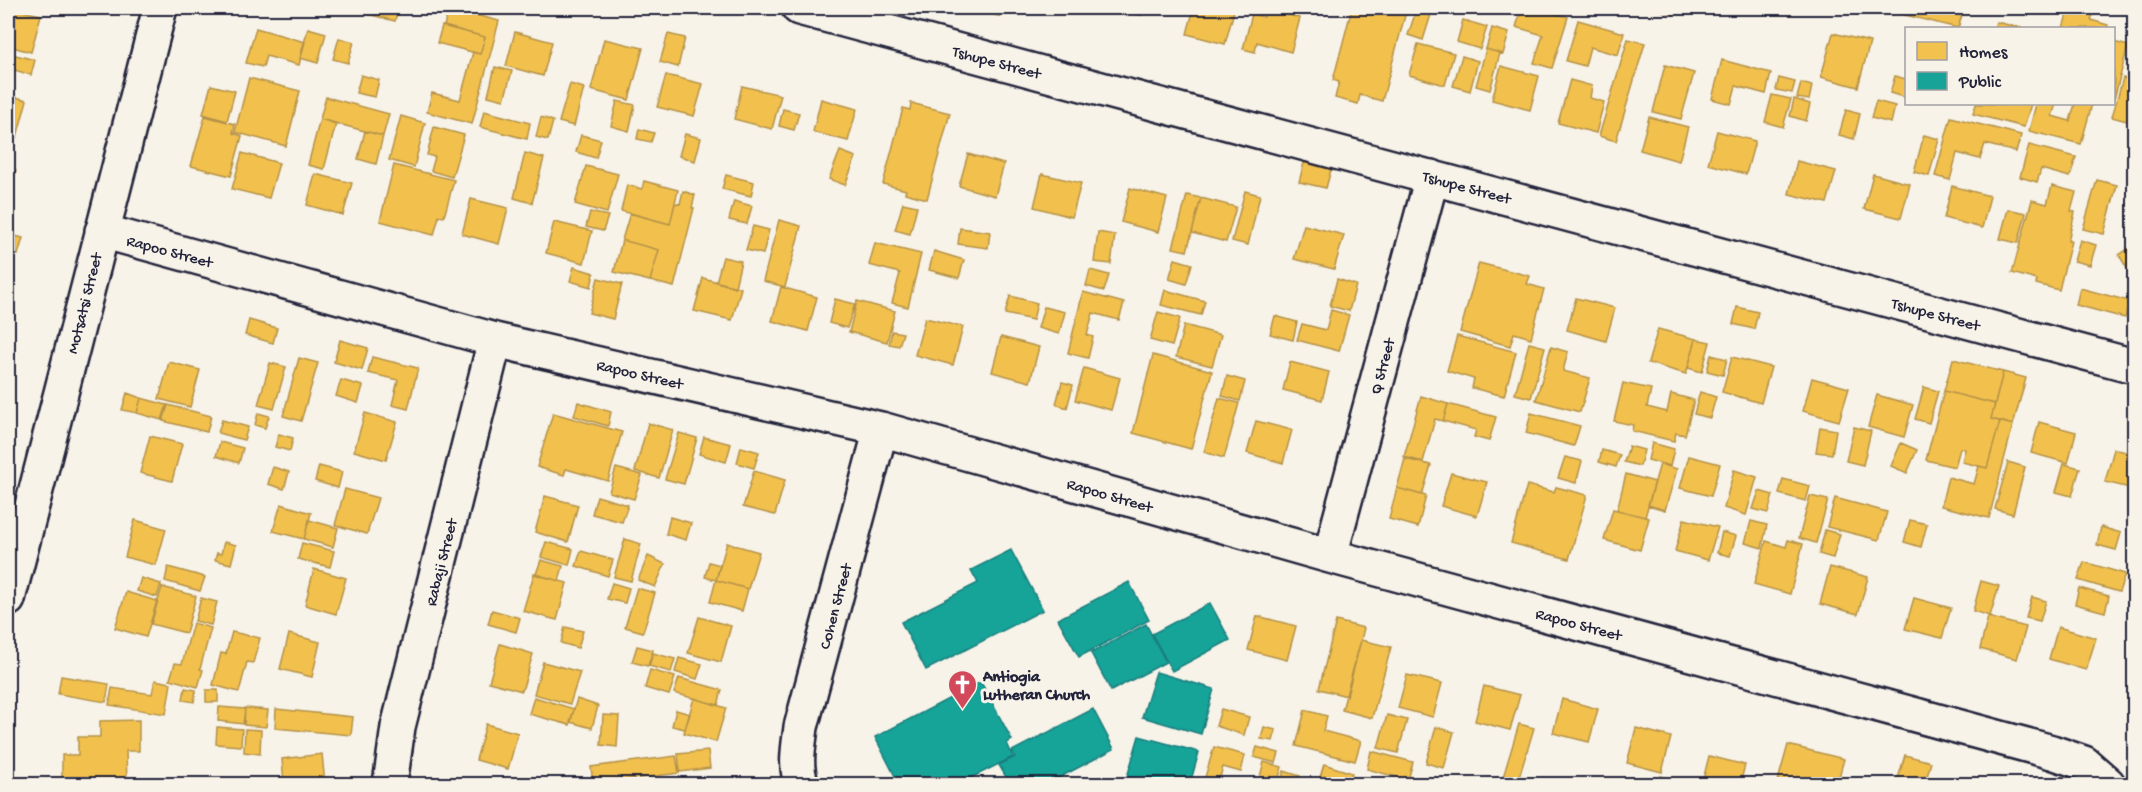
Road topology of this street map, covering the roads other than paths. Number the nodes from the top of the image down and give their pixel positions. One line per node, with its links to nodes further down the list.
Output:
1 (160, 8): 4 (street, Motsatsi Street)
2 (799, 8): 3 (street, Tshupe Street)
3 (1432, 177): 6 (street, Tshupe Street); 8 (street, Q Street)
4 (102, 231): 5 (street, Rapoo Street); 9 (street, Motsatsi Street)
5 (495, 340): 7 (street, Rapoo Street); 10 (street, Rabaji Street)
6 (2134, 366)
7 (881, 429): 8 (street, Rapoo Street); 11 (street, Cohen Street)
8 (1330, 556): 12 (street, Rapoo Street)
9 (8, 599)
10 (390, 784)
11 (802, 784)
12 (2108, 784)

